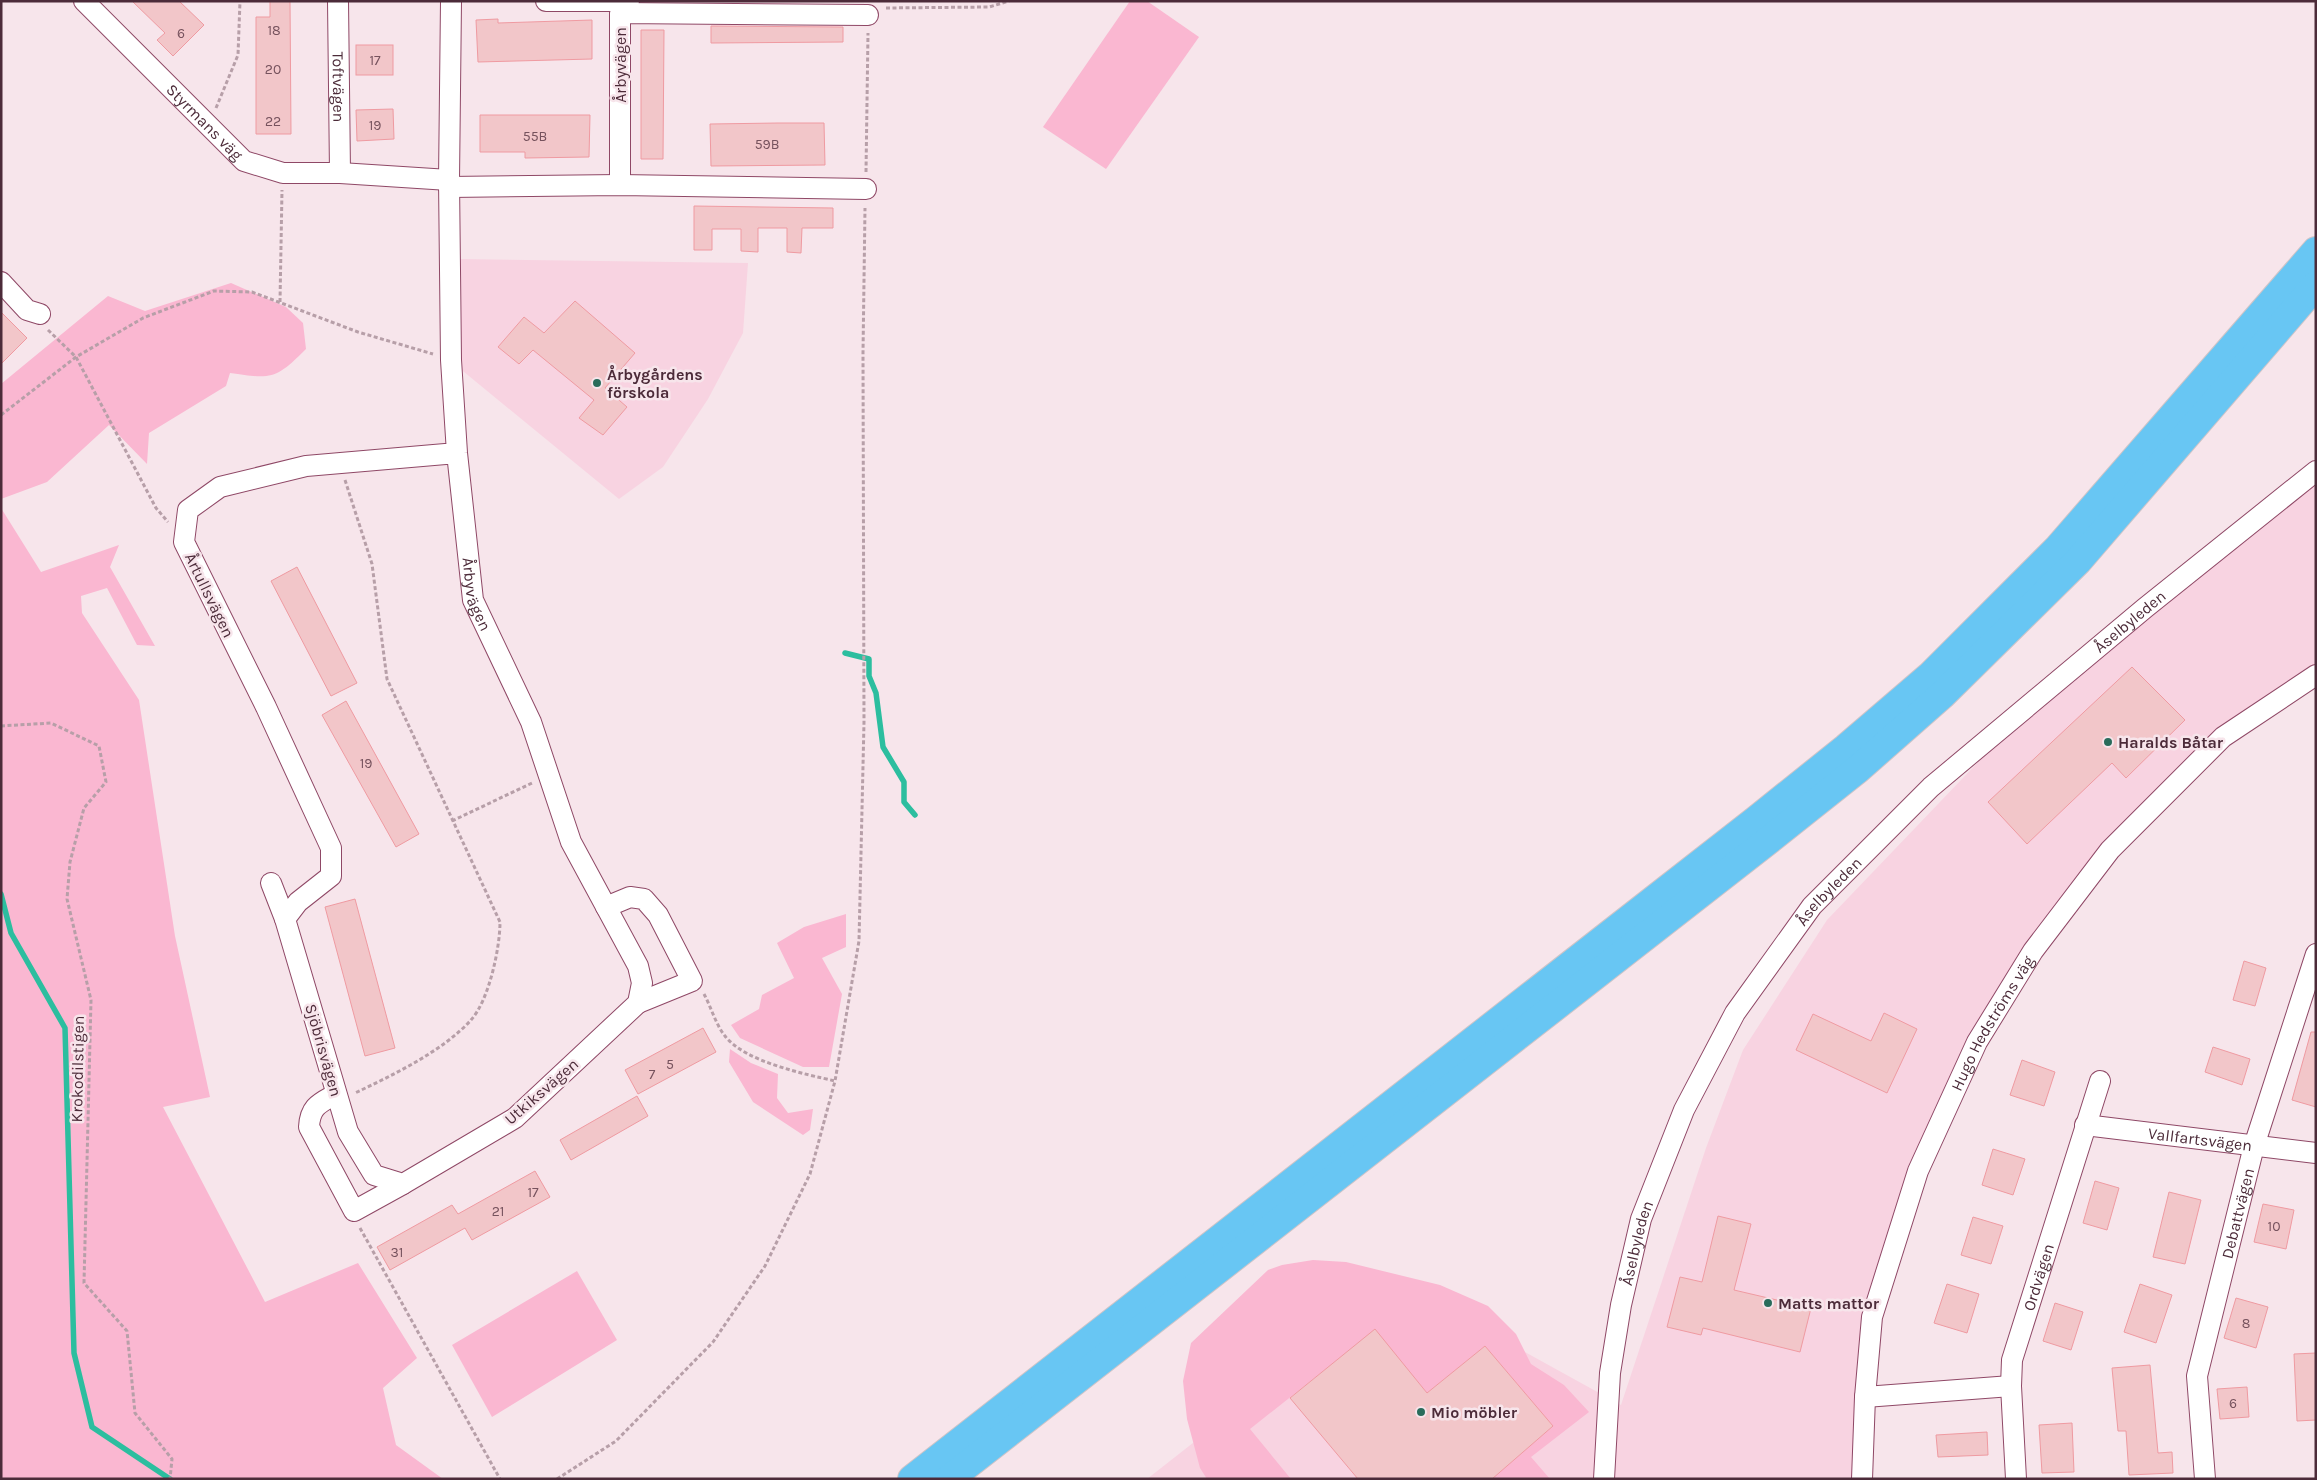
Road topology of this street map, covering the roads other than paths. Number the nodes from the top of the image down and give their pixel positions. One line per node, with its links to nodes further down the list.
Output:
1 (84, 1): 7 (street, Styrmans väg)
2 (338, 1): 7 (street, Toftvägen)
3 (451, 1): 8 (street, Årbyvägen)
4 (546, 1): 5 (street, Årbyvägen)
5 (626, 5): 6 (street, Årbyvägen); 9 (street, Årbyvägen)
6 (868, 15)
7 (340, 172): 8 (street, Styrmans väg)
8 (449, 184): 9 (street); 15 (street, Årbyvägen)
9 (620, 185): 10 (street)
10 (866, 189)
11 (2316, 251): 31 (highway)
12 (1, 282): 14 (street)
13 (2316, 285): 32 (highway)
14 (34, 312)
15 (457, 453): 19 (street, Årbyvägen); 20 (street, Årtullsvägen)
16 (2316, 471): 33 (street, Åselbyleden)
17 (2316, 675): 30 (street, Hugo Hedströms väg)
18 (271, 883): 20 (street, Sjöbrisvägen)
19 (606, 907): 22 (street, Årbyvägen); 22 (street)
20 (286, 918): 24 (street, Sjöbrisvägen)
21 (2316, 954): 26 (street, Debattvägen)
22 (638, 1003): 28 (street, Utkiksvägen)
23 (2100, 1081): 25 (street, Ordvägen)
24 (338, 1098): 28 (street, Sjöbrisvägen); 28 (street, Utkiksvägen)
25 (2086, 1125): 26 (street, Vallfartsvägen); 29 (street, Ordvägen)
26 (2254, 1146): 27 (street, Vallfartsvägen); 36 (street, Debattvägen)
27 (2316, 1153)
28 (403, 1184)
29 (2011, 1386): 30 (street); 35 (street, Ordvägen)
30 (1865, 1397): 34 (street, Hugo Hedströms väg)
31 (912, 1479)
32 (949, 1479)
33 (1604, 1479)
34 (1862, 1479)
35 (2016, 1479)
36 (2205, 1479)

